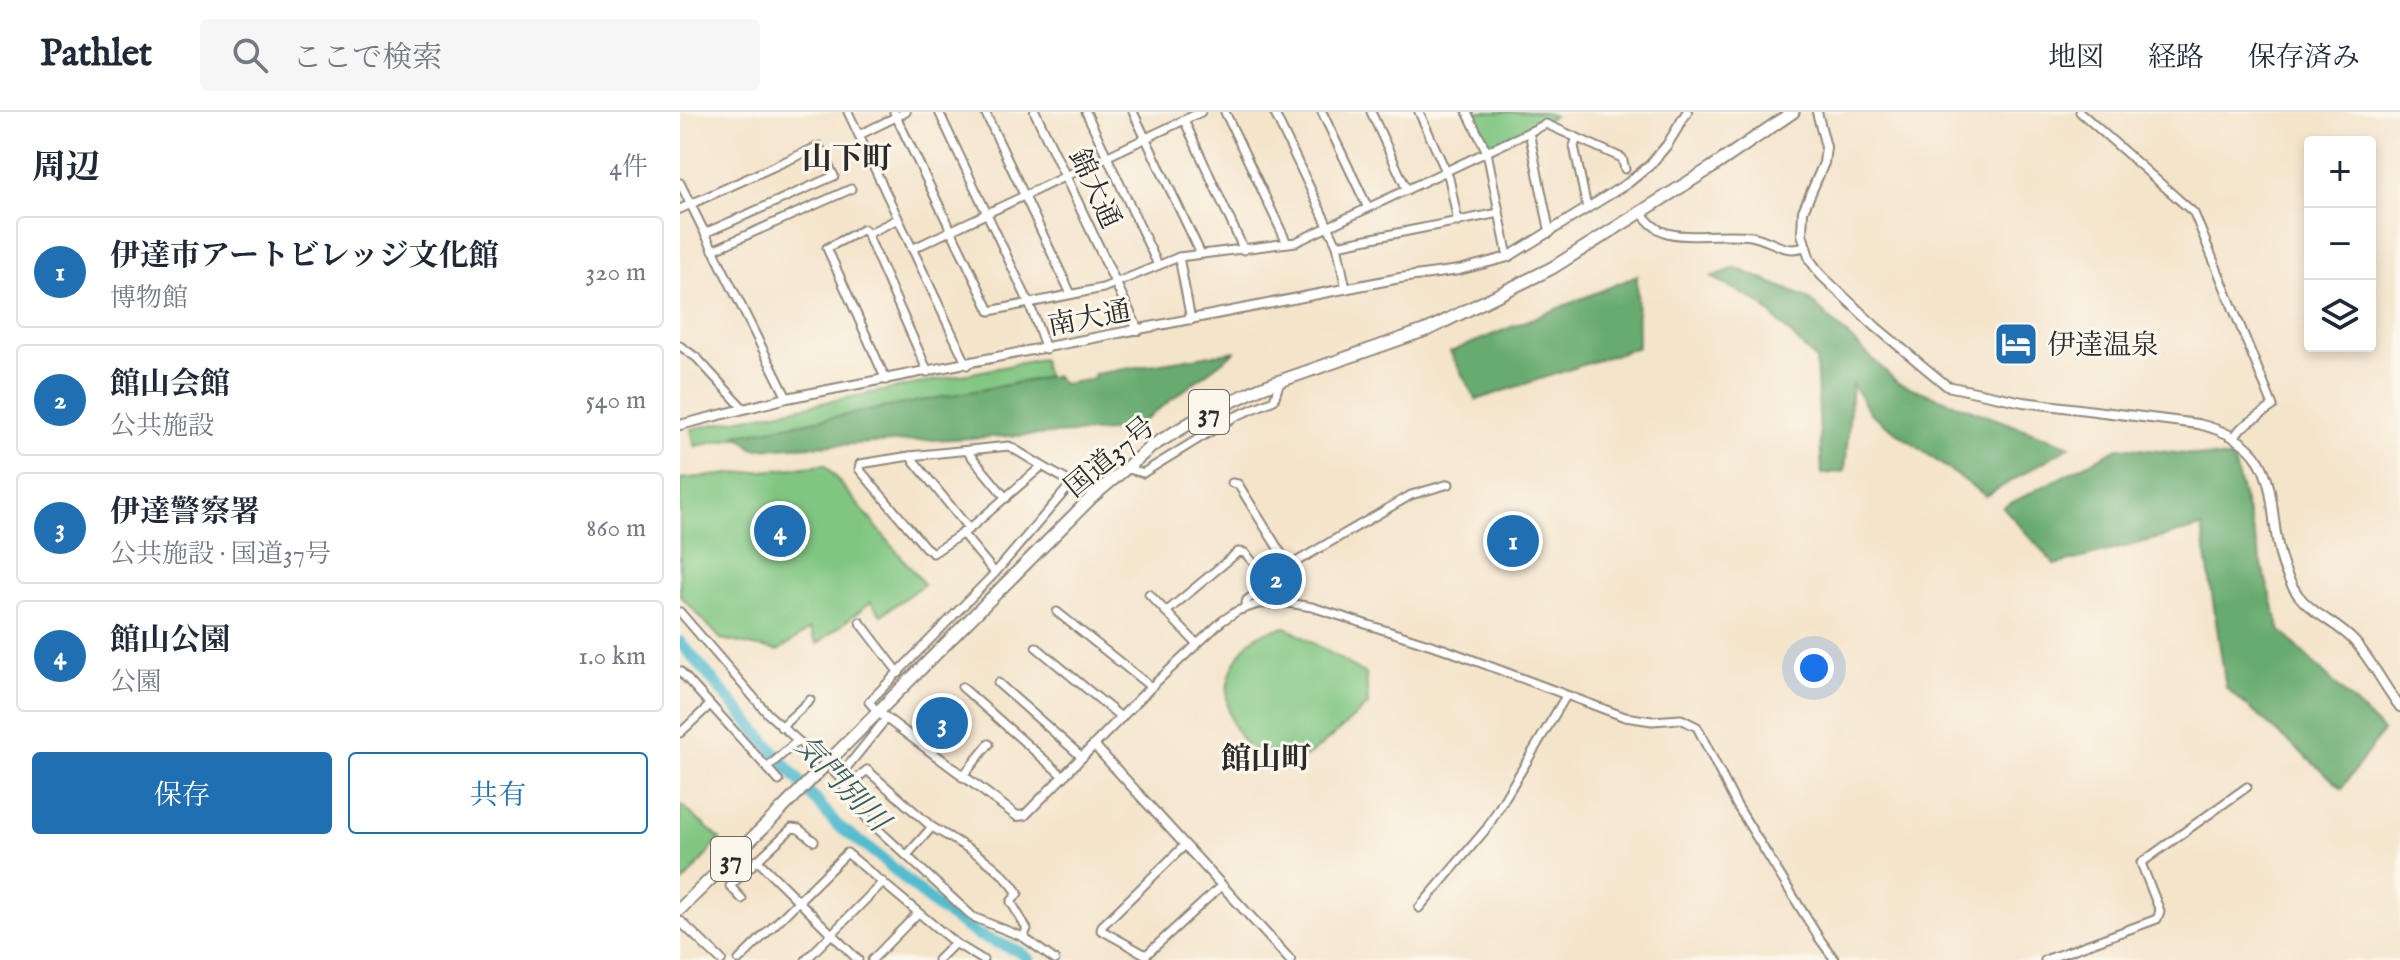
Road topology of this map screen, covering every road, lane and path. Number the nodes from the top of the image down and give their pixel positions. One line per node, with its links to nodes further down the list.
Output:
1 (848, 112): 22 (street)
2 (906, 112): 19 (street)
3 (939, 112): 42 (street)
4 (985, 112): 34 (street)
5 (1035, 112): 29 (street, 錦大通)
6 (1086, 112): 26 (street)
7 (1133, 112): 24 (street)
8 (1201, 112): 20 (street)
9 (1225, 112): 50 (street)
10 (1274, 112): 45 (street)
11 (1322, 112): 37 (street)
12 (1371, 112): 33 (street)
13 (1419, 112): 28 (street)
14 (1467, 112): 25 (street)
15 (1687, 112): 38 (street, 南大通)
16 (1793, 112): 40 (highway, 国道37号 / 37)
17 (1817, 112): 52 (street)
18 (2080, 112): 75 (street)
19 (895, 114): 22 (street); 46 (street)
20 (1184, 120): 24 (street); 55 (street)
21 (1529, 132): 23 (street); 25 (street); 48 (street)
22 (859, 135): 43 (street)
23 (1577, 138): 27 (street); 38 (street)
24 (1145, 139): 26 (street); 56 (street)
25 (1487, 152): 28 (street); 41 (street)
26 (1108, 156): 29 (street); 59 (street)
27 (1625, 169)
28 (1447, 172): 33 (street); 44 (street)
29 (1066, 176): 34 (street); 60 (street, 錦大通)
30 (680, 183): 36 (street)
31 (816, 184): 35 (street); 36 (street); 47 (street)
32 (851, 189): 35 (street)
33 (1407, 190): 37 (street)
34 (1026, 196): 42 (street); 62 (street)
35 (823, 200): 54 (street)
36 (690, 204): 39 (street); 47 (street)
37 (1368, 208): 45 (street)
38 (1587, 208): 48 (street, 南大通)
39 (680, 209)
40 (1641, 212): 52 (street); 71 (highway, 国道37号 / 37)
41 (1499, 213): 44 (street); 58 (street)
42 (987, 214): 46 (street); 63 (street)
43 (898, 219): 49 (street); 53 (street)
44 (1458, 222): 51 (street)
45 (1328, 227): 50 (street); 51 (street)
46 (950, 231): 53 (street); 63 (street)
47 (705, 233): 54 (street)
48 (1550, 233): 58 (street, 南大通)
49 (867, 234): 69 (street); 70 (street)
50 (1287, 243): 55 (street)
51 (1337, 245): 61 (street)
52 (1804, 247): 75 (street)
53 (912, 249): 68 (street)
54 (713, 250): 72 (street)
55 (1244, 250): 56 (street)
56 (1201, 254): 57 (street)
57 (1179, 257): 59 (street); 64 (street)
58 (1508, 257): 61 (street, 南大通)
59 (1158, 265): 60 (street)
60 (1116, 283): 62 (street); 65 (street, 錦大通)
61 (1346, 289): 64 (street, 南大通)
62 (1071, 294): 63 (street)
63 (1029, 303): 67 (street)
64 (1191, 320): 65 (street, 南大通)
65 (1138, 330): 67 (street, 南大通)
66 (680, 346): 73 (street)
67 (1046, 349): 68 (street, 南大通)
68 (967, 365): 69 (street, 南大通)
69 (928, 372): 70 (street, 南大通)
70 (886, 380): 72 (street, 南大通)
71 (1280, 381): 79 (highway, 国道37号 / 37); 79 (street)
72 (787, 398): 73 (street, 南大通)
73 (743, 408): 74 (street, 南大通)
74 (680, 425)
75 (2234, 437): 105 (street)
76 (967, 451): 77 (street); 78 (street); 82 (street)
77 (910, 456): 83 (street); 83 (street)
78 (1042, 466): 82 (street); 87 (street)
79 (1124, 468): 106 (highway, 国道37号 / 37)
80 (1232, 483): 85 (street)
81 (1449, 484): 85 (street)
82 (1006, 498): 83 (street)
83 (966, 531): 87 (street)
84 (1252, 561): 93 (street)
85 (1289, 566): 89 (street)
86 (1274, 567): 90 (street)
87 (995, 573): 97 (street)
88 (1149, 594): 93 (street)
89 (1288, 603): 90 (street); 102 (street)
90 (1244, 608): 95 (street)
91 (680, 612): 108 (street)
92 (1057, 612): 101 (street)
93 (1166, 612): 95 (street)
94 (860, 622): 97 (street)
95 (1197, 644): 101 (street)
96 (1036, 647): 107 (street)
97 (899, 673): 106 (street)
98 (682, 677): 104 (street)
99 (998, 683): 113 (street)
100 (962, 687): 117 (street)
101 (1151, 687): 107 (street)
102 (1566, 696): 130 (street); 146 (street)
103 (810, 700): 108 (street)
104 (710, 705): 109 (street); 114 (street)
105 (2400, 707)
106 (882, 716): 115 (street); 116 (street); 131 (highway, 国道37号 / 37, bridge)
107 (1122, 718): 112 (street)
108 (781, 727): 110 (street)
109 (680, 733)
110 (796, 742): 114 (street); 115 (street)
111 (989, 744): 116 (street)
112 (1094, 745): 113 (street); 123 (street)
113 (1082, 757): 117 (street)
114 (769, 766): 118 (street)
115 (839, 777): 120 (street)
116 (962, 777): 117 (street)
117 (1064, 777)
118 (779, 781)
119 (2247, 787): 147 (street)
120 (845, 789): 121 (street); 124 (street)
121 (932, 827): 124 (street); 135 (street)
122 (814, 841): 125 (street)
123 (1184, 846): 127 (street); 127 (street)
124 (908, 854): 135 (street)
125 (757, 860): 128 (street); 129 (street)
126 (883, 882): 129 (street); 132 (street); 134 (street)
127 (1221, 886): 145 (street)
128 (742, 899)
129 (799, 901): 134 (street); 138 (street)
130 (1419, 908)
131 (680, 909)
132 (918, 913): 136 (street); 141 (street)
133 (680, 921): 137 (street)
134 (832, 934): 139 (street); 140 (street)
135 (1023, 937): 144 (street)
136 (955, 943): 142 (street); 143 (street)
137 (721, 960)
138 (739, 960)
139 (806, 960)
140 (858, 960)
141 (872, 960)
142 (938, 960)
143 (983, 960)
144 (1055, 960)
145 (1290, 960)
146 (1835, 960)
147 (2045, 960)

